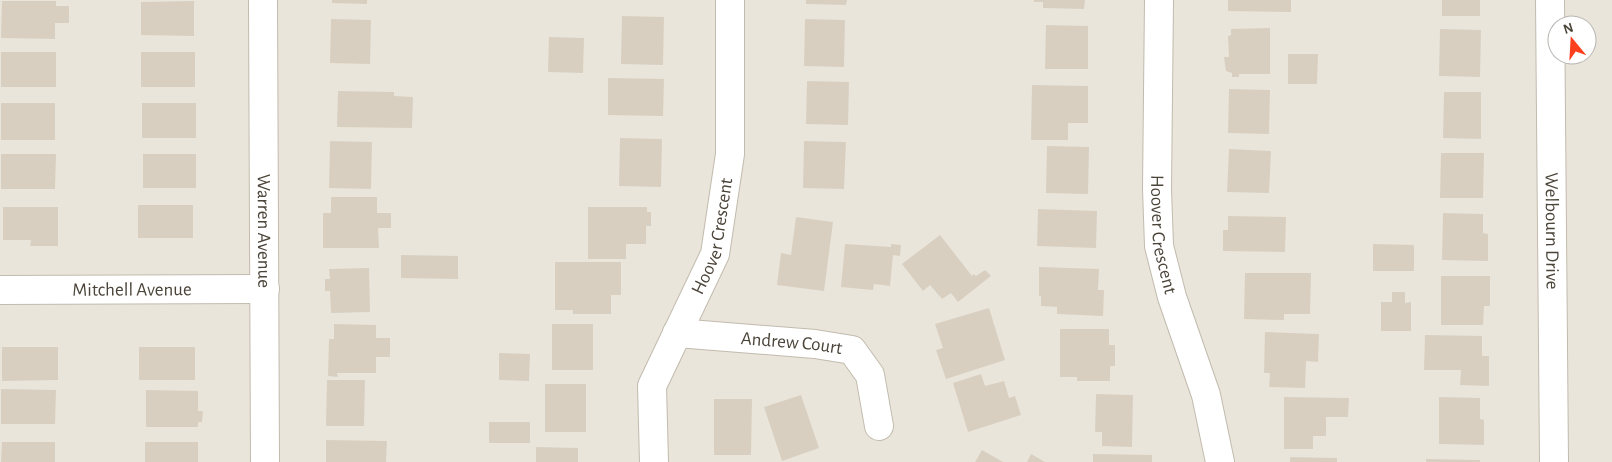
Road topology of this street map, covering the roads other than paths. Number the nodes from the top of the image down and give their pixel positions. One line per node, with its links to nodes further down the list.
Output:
1 (263, 0): 5 (street, Warren Avenue)
2 (730, 0): 7 (street, Hoover Crescent)
3 (1159, 0): 11 (street, Hoover Crescent)
4 (1550, 0): 12 (street, Welbourn Drive)
5 (264, 289): 6 (street, Mitchell Avenue); 9 (street, Warren Avenue)
6 (0, 290)
7 (677, 333): 8 (street, Andrew Court); 10 (street, Hoover Crescent)
8 (879, 426)
9 (265, 462)
10 (654, 462)
11 (1220, 462)
12 (1554, 462)

